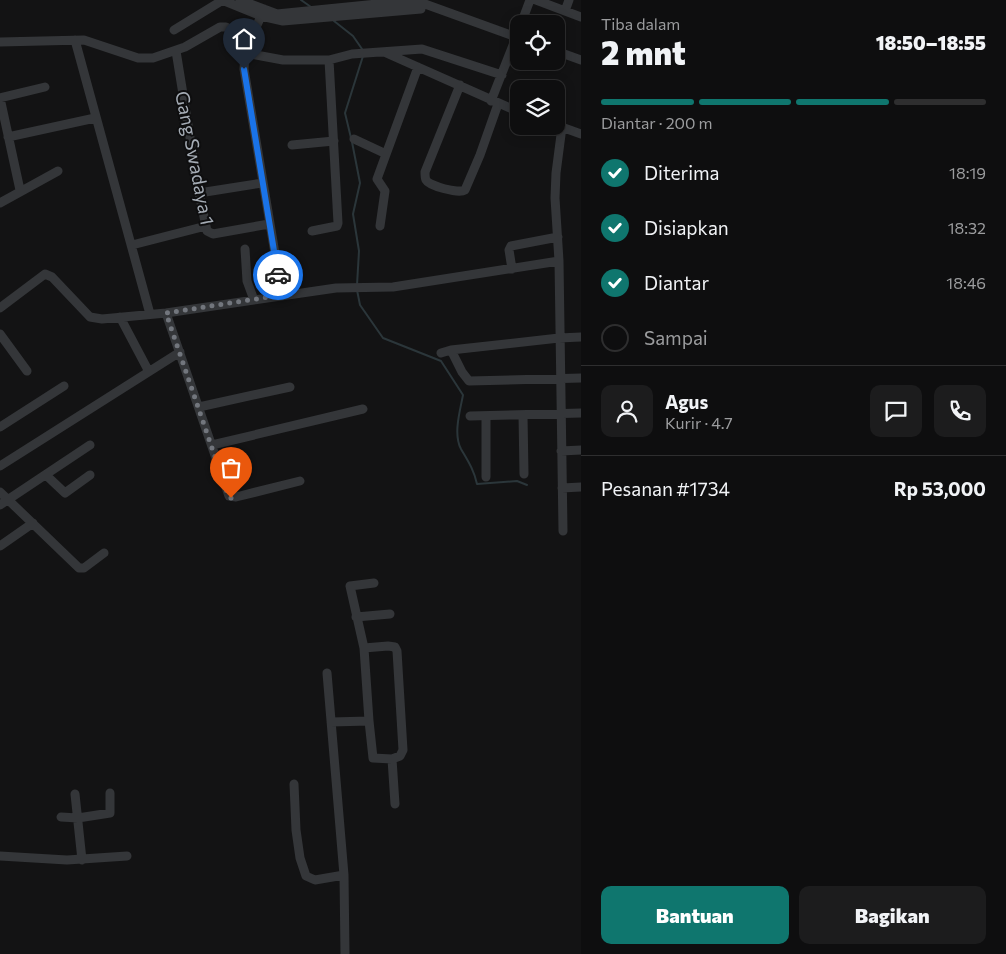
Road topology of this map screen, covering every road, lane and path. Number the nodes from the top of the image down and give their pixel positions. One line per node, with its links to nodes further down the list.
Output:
1 (223, 0): 9 (street); 12 (street)
2 (240, 0): 9 (street)
3 (530, 0): 10 (street)
4 (536, 0): 8 (street)
5 (569, 0): 8 (street)
6 (422, 5): 7 (street); 13 (street)
7 (329, 11): 9 (street); 9 (street)
8 (565, 11): 11 (street)
9 (262, 12): 15 (street)
10 (524, 15)
11 (581, 17)
12 (174, 30)
13 (510, 32)
14 (75, 40): 16 (street); 17 (street); 31 (street)
15 (251, 40): 17 (street); 19 (street)
16 (0, 42)
17 (176, 51): 43 (street, Gang Swadaya 1)
18 (381, 51): 22 (street); 24 (street); 25 (street)
19 (246, 54): 22 (street); 41 (street)
20 (565, 54): 23 (street)
21 (510, 55): 25 (street)
22 (329, 60): 37 (street)
23 (581, 60)
24 (418, 67): 26 (street); 39 (street)
25 (502, 75): 29 (street)
26 (460, 85): 29 (street); 29 (street)
27 (45, 87): 28 (street)
28 (0, 98): 35 (street)
29 (495, 103): 30 (street)
30 (510, 109)
31 (95, 118): 35 (street); 50 (street)
32 (565, 128): 33 (street)
33 (581, 134)
34 (558, 135): 49 (street)
35 (8, 137): 42 (street)
36 (354, 139): 39 (street)
37 (334, 141): 38 (street); 48 (street)
38 (292, 144)
39 (384, 153): 47 (street)
40 (58, 171): 42 (street)
41 (262, 183): 43 (street); 45 (street)
42 (20, 190): 44 (street)
43 (199, 193): 46 (street, Gang Swadaya 1)
44 (0, 203)
45 (269, 224): 46 (street, Gang Swadaya 1); 54 (street)
46 (206, 226): 50 (street)
47 (380, 226)
48 (312, 231)
49 (558, 237): 52 (street); 53 (street)
50 (132, 245): 58 (street)
51 (246, 249): 55 (street)
52 (559, 261): 53 (street); 62 (street)
53 (512, 269): 54 (street)
54 (282, 295): 55 (street)
55 (254, 300): 57 (street)
56 (0, 308): 59 (street)
57 (166, 313): 58 (street); 64 (street)
58 (150, 314): 59 (street)
59 (120, 317): 67 (street)
60 (0, 334): 66 (street)
61 (581, 337): 62 (street)
62 (559, 338): 63 (street); 68 (street)
63 (451, 350): 65 (street); 68 (street)
64 (180, 352): 67 (street); 72 (street)
65 (441, 353)
66 (28, 370)
67 (148, 370): 84 (street)
68 (560, 378): 69 (street); 75 (street)
69 (581, 378)
70 (64, 386): 79 (street)
71 (290, 387): 72 (street)
72 (199, 408): 81 (street)
73 (363, 409): 81 (street)
74 (581, 413): 75 (street)
75 (560, 414): 76 (street); 83 (street)
76 (523, 415): 78 (street); 85 (street)
77 (470, 416): 78 (street)
78 (486, 416): 88 (street)
79 (0, 427)
80 (90, 445): 87 (street)
81 (212, 445): 89 (street)
82 (581, 450): 83 (street)
83 (562, 451): 91 (street)
84 (0, 466)
85 (524, 474)
86 (90, 475): 87 (street)
87 (46, 476): 93 (street)
88 (486, 477)
89 (300, 481)
90 (581, 487): 91 (street)
91 (562, 488): 96 (street)
92 (0, 492): 93 (street)
93 (9, 500): 94 (street); 95 (street)
94 (0, 505)
95 (33, 524): 97 (street); 98 (street)
96 (563, 531)
97 (0, 546)
98 (104, 552)
99 (374, 583): 101 (street)
100 (390, 614): 101 (street)
101 (356, 617): 102 (street)
102 (364, 648): 104 (street); 106 (street)
103 (327, 674): 105 (street)
104 (369, 721): 105 (street); 106 (street)
105 (330, 722): 116 (street)
106 (392, 759): 110 (street)
107 (294, 784): 116 (street)
108 (110, 793): 112 (street)
109 (75, 794): 112 (street)
110 (395, 804)
111 (61, 817): 112 (street)
112 (78, 818): 115 (street)
113 (0, 856): 115 (street)
114 (127, 856): 115 (street)
115 (82, 860)
116 (344, 875): 117 (street)
117 (344, 954)

